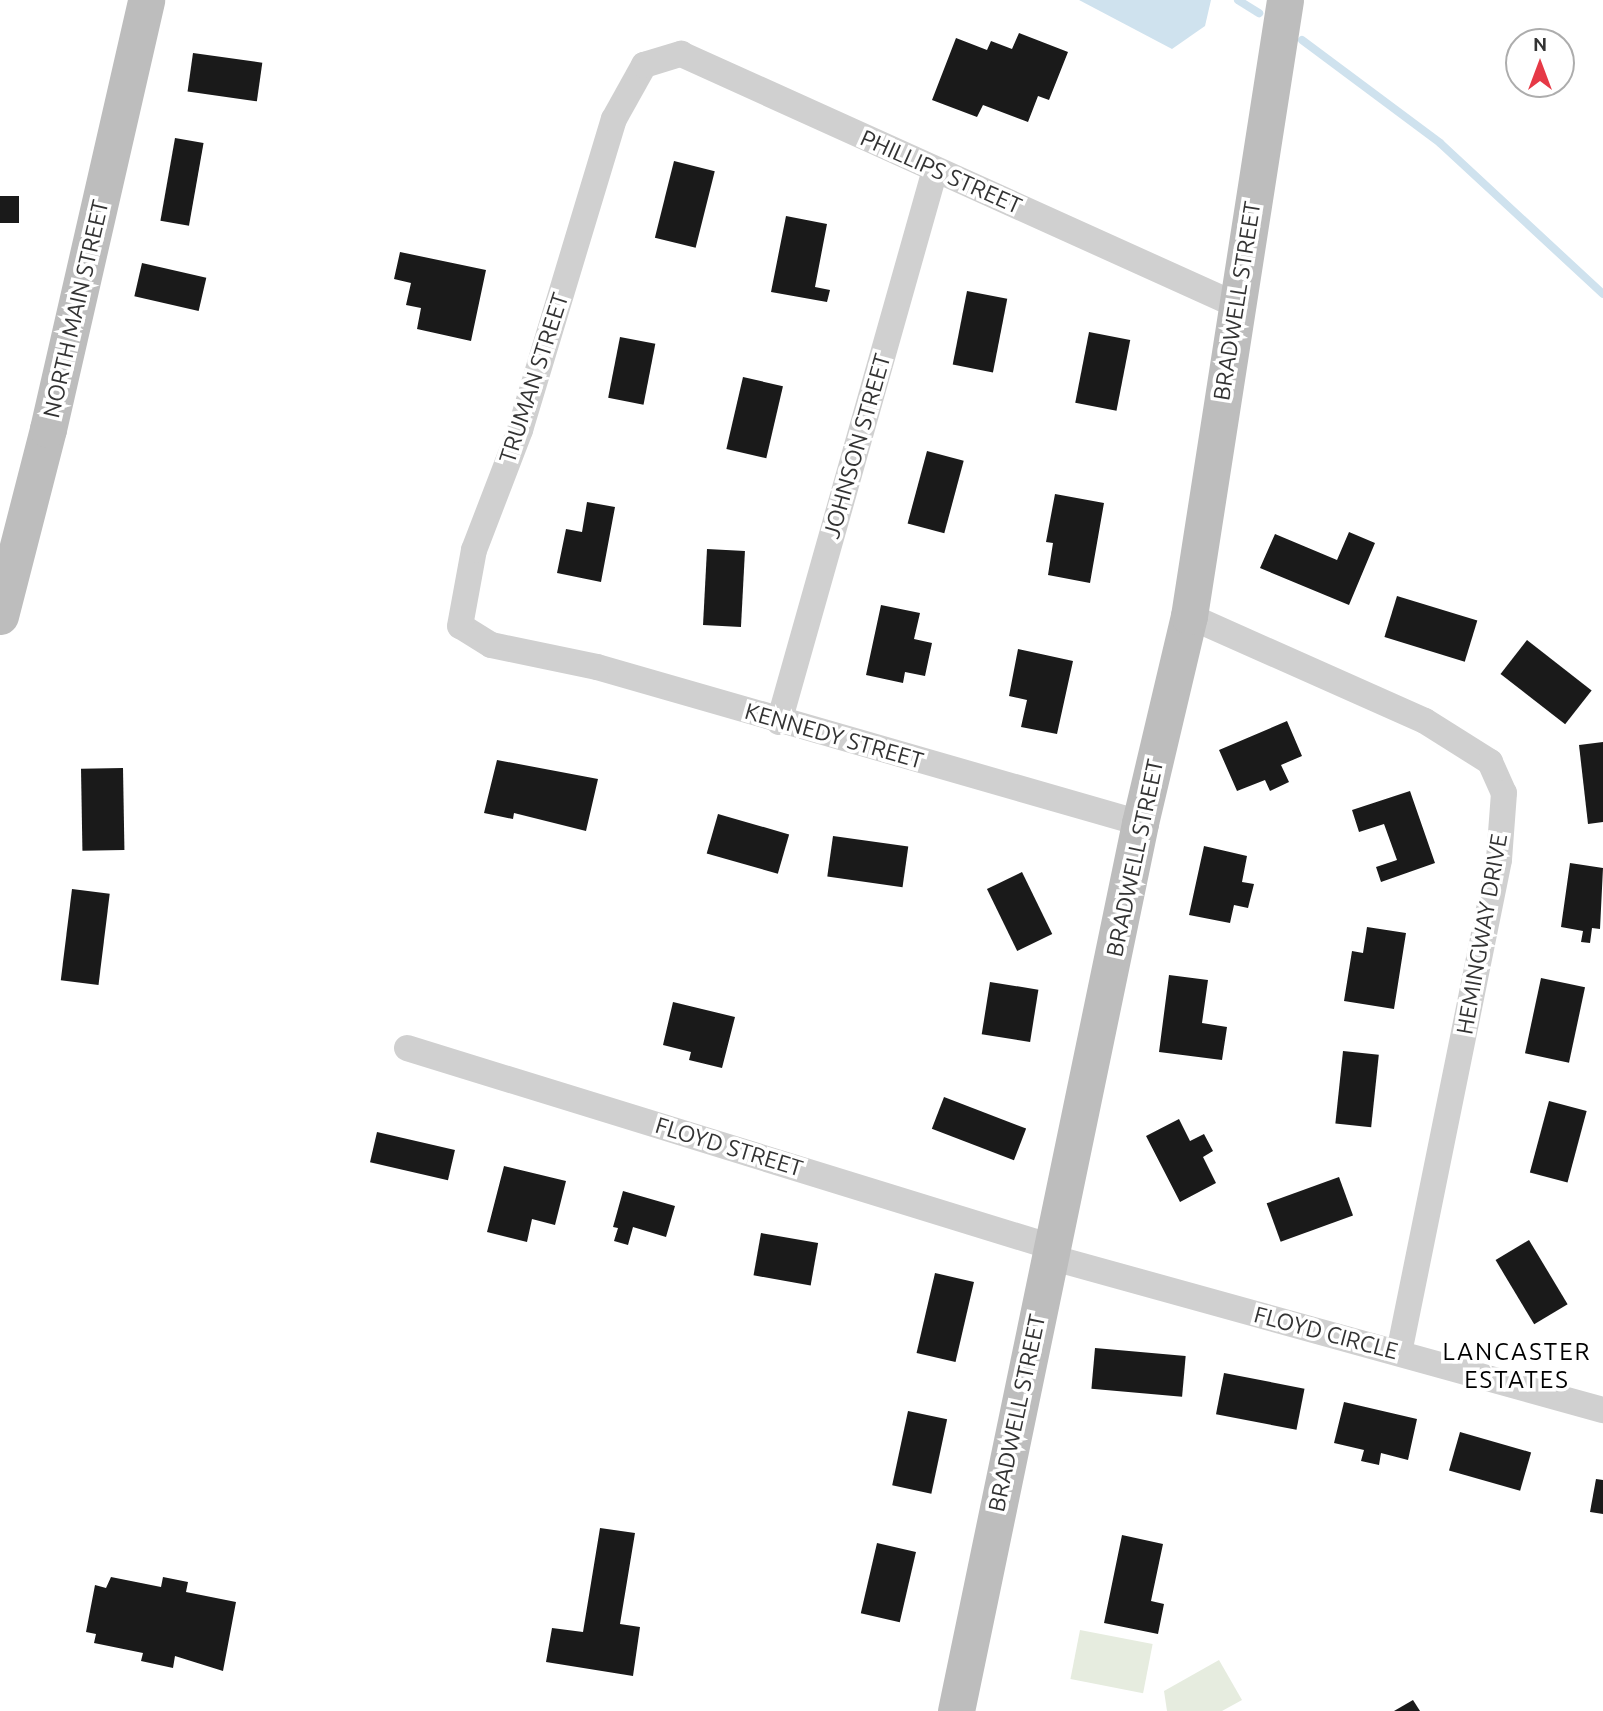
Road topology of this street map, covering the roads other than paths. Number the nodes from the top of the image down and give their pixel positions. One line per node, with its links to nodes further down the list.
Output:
1 (146, 0): 6 (street, NORTH MAIN STREET)
2 (1285, 0): 5 (street, BRADWELL STREET)
3 (644, 65): 4 (street, PHILLIPS STREET); 8 (street, TRUMAN STREET)
4 (935, 170): 5 (street, PHILLIPS STREET); 9 (street, JOHNSON STREET)
5 (1236, 305): 7 (street, BRADWELL STREET)
6 (0, 616)
7 (1189, 616): 10 (street, BRADWELL STREET); 13 (street, HEMINGWAY DRIVE)
8 (526, 653): 9 (street, KENNEDY STREET)
9 (779, 722): 10 (street, KENNEDY STREET)
10 (1140, 823): 12 (street, BRADWELL STREET)
11 (407, 1048): 12 (street, FLOYD STREET)
12 (1051, 1252): 13 (street, FLOYD CIRCLE); 15 (street, BRADWELL STREET)
13 (1399, 1353): 14 (street, FLOYD CIRCLE)
14 (1603, 1410)
15 (956, 1711)

